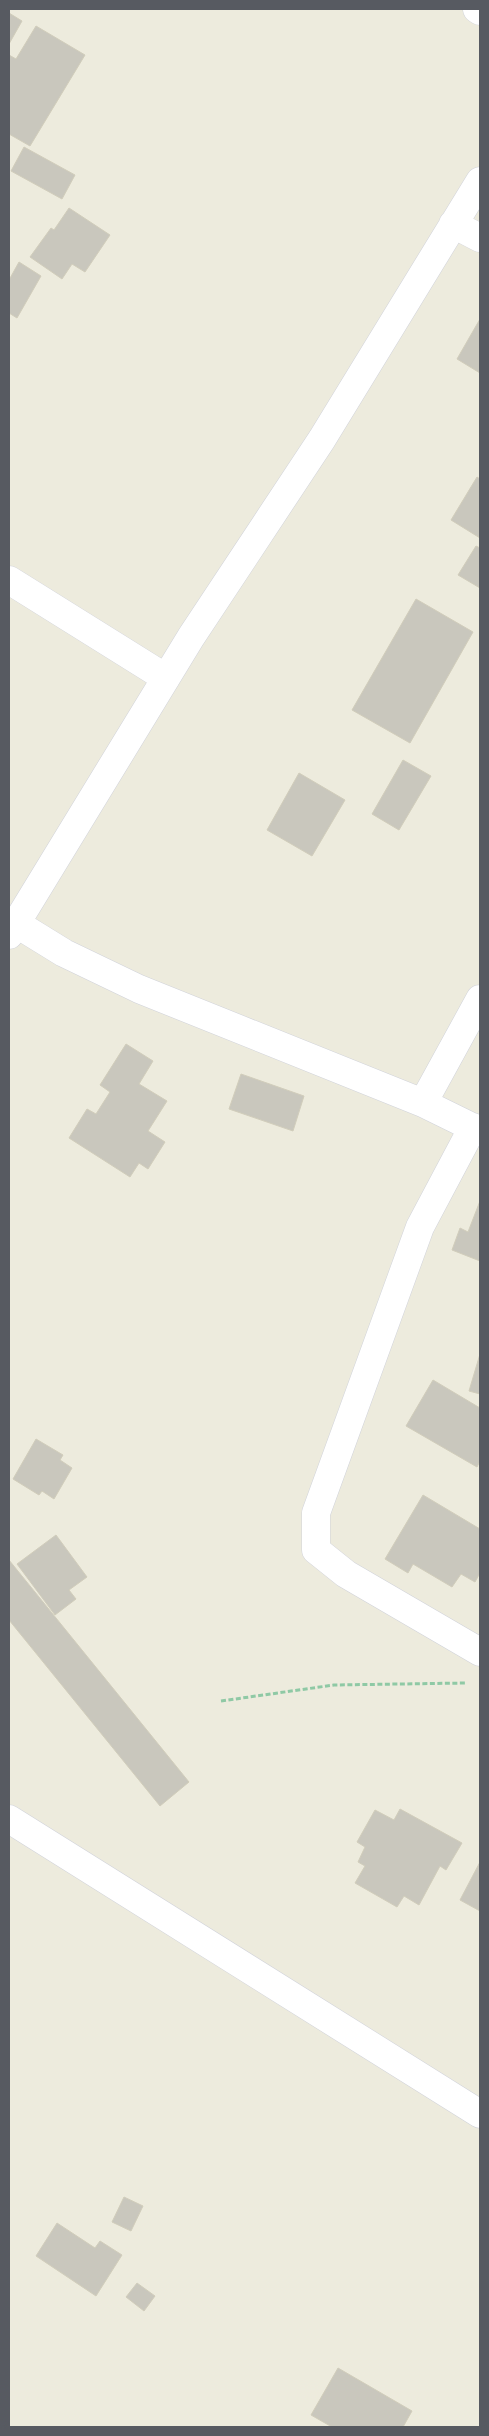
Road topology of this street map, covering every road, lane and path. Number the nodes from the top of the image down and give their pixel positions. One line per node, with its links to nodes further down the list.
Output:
1 (477, 9): 2 (street)
2 (480, 11)
3 (480, 181): 4 (street)
4 (453, 224): 5 (street); 7 (street)
5 (480, 238)
6 (9, 580): 7 (street)
7 (166, 678): 8 (street)
8 (13, 930): 10 (street)
9 (480, 999): 10 (street)
10 (423, 1103): 11 (street)
11 (477, 1129): 12 (street)
12 (480, 1652)
13 (471, 1683): 14 (path)
14 (221, 1702)
15 (9, 1819): 16 (street)
16 (480, 2114)

